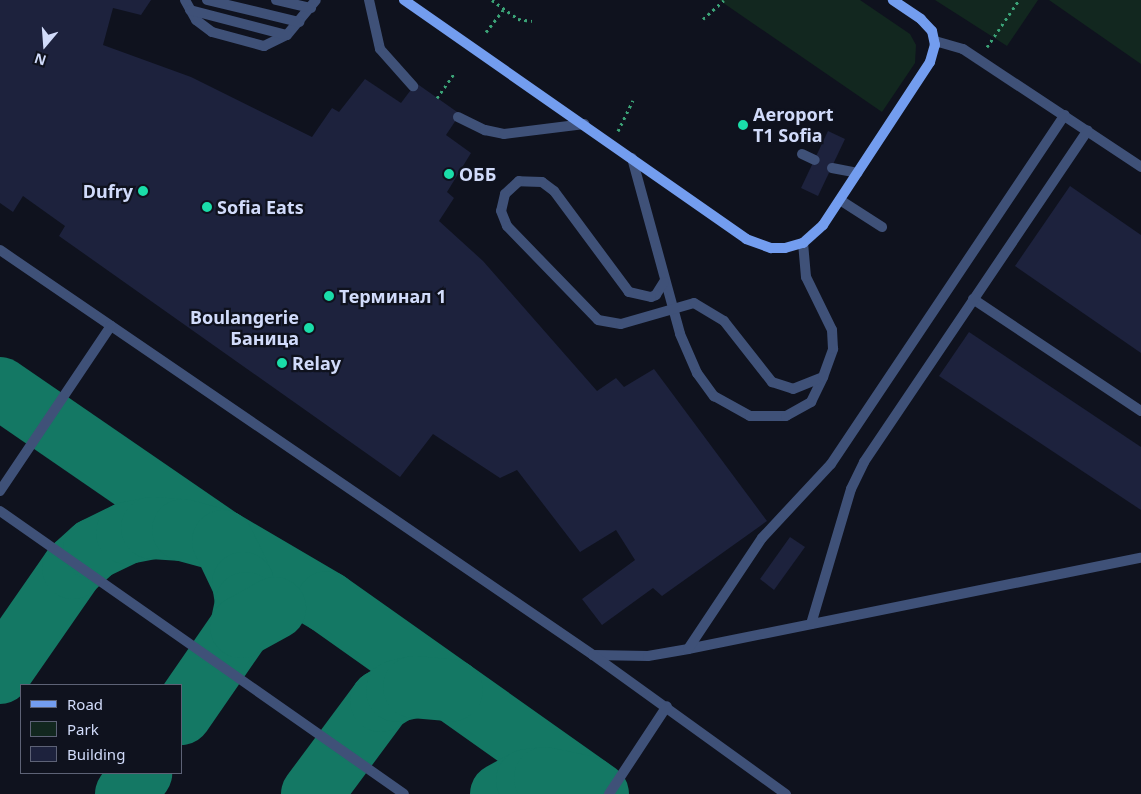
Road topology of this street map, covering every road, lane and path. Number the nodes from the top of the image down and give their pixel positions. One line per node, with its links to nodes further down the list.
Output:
1 (185, 0): 11 (lane)
2 (206, 0): 14 (lane)
3 (276, 0): 10 (lane)
4 (369, 0): 21 (lane)
5 (404, 0): 26 (main road)
6 (492, 0): 12 (path)
7 (724, 0): 13 (path)
8 (893, 0): 18 (main road)
9 (1019, 0): 19 (path)
10 (313, 4): 14 (lane)
11 (190, 10): 17 (lane); 17 (lane)
12 (503, 10): 15 (path); 16 (path)
13 (703, 19)
14 (299, 22): 17 (lane)
15 (532, 22)
16 (486, 32)
17 (286, 35)
18 (935, 41): 19 (lane); 34 (main road)
19 (978, 59): 24 (lane)
20 (454, 74): 22 (path)
21 (413, 86)
22 (437, 98)
23 (633, 100): 28 (path)
24 (1065, 115): 27 (lane); 49 (lane)
25 (458, 118): 26 (lane)
26 (584, 124): 28 (main road)
27 (1088, 130): 32 (lane); 40 (lane)
28 (612, 144): 30 (main road)
29 (802, 154): 31 (lane)
30 (632, 158): 37 (main road); 39 (lane)
31 (815, 160)
32 (1141, 167)
33 (832, 168): 34 (lane)
34 (858, 173): 35 (main road)
35 (840, 200): 36 (lane); 37 (main road)
36 (882, 227)
37 (803, 242): 43 (lane)
38 (0, 250): 42 (lane)
39 (664, 282): 41 (lane); 41 (lane)
40 (973, 299): 44 (lane); 48 (lane)
41 (671, 307): 43 (lane); 43 (lane)
42 (111, 326): 45 (lane); 50 (lane)
43 (823, 377)
44 (1141, 412)
45 (0, 491)
46 (0, 511): 52 (lane)
47 (1141, 558): 48 (lane)
48 (811, 624): 49 (lane)
49 (688, 649): 50 (lane)
50 (593, 655): 51 (lane)
51 (667, 706): 53 (lane); 54 (lane)
52 (404, 794)
53 (609, 794)
54 (786, 794)

